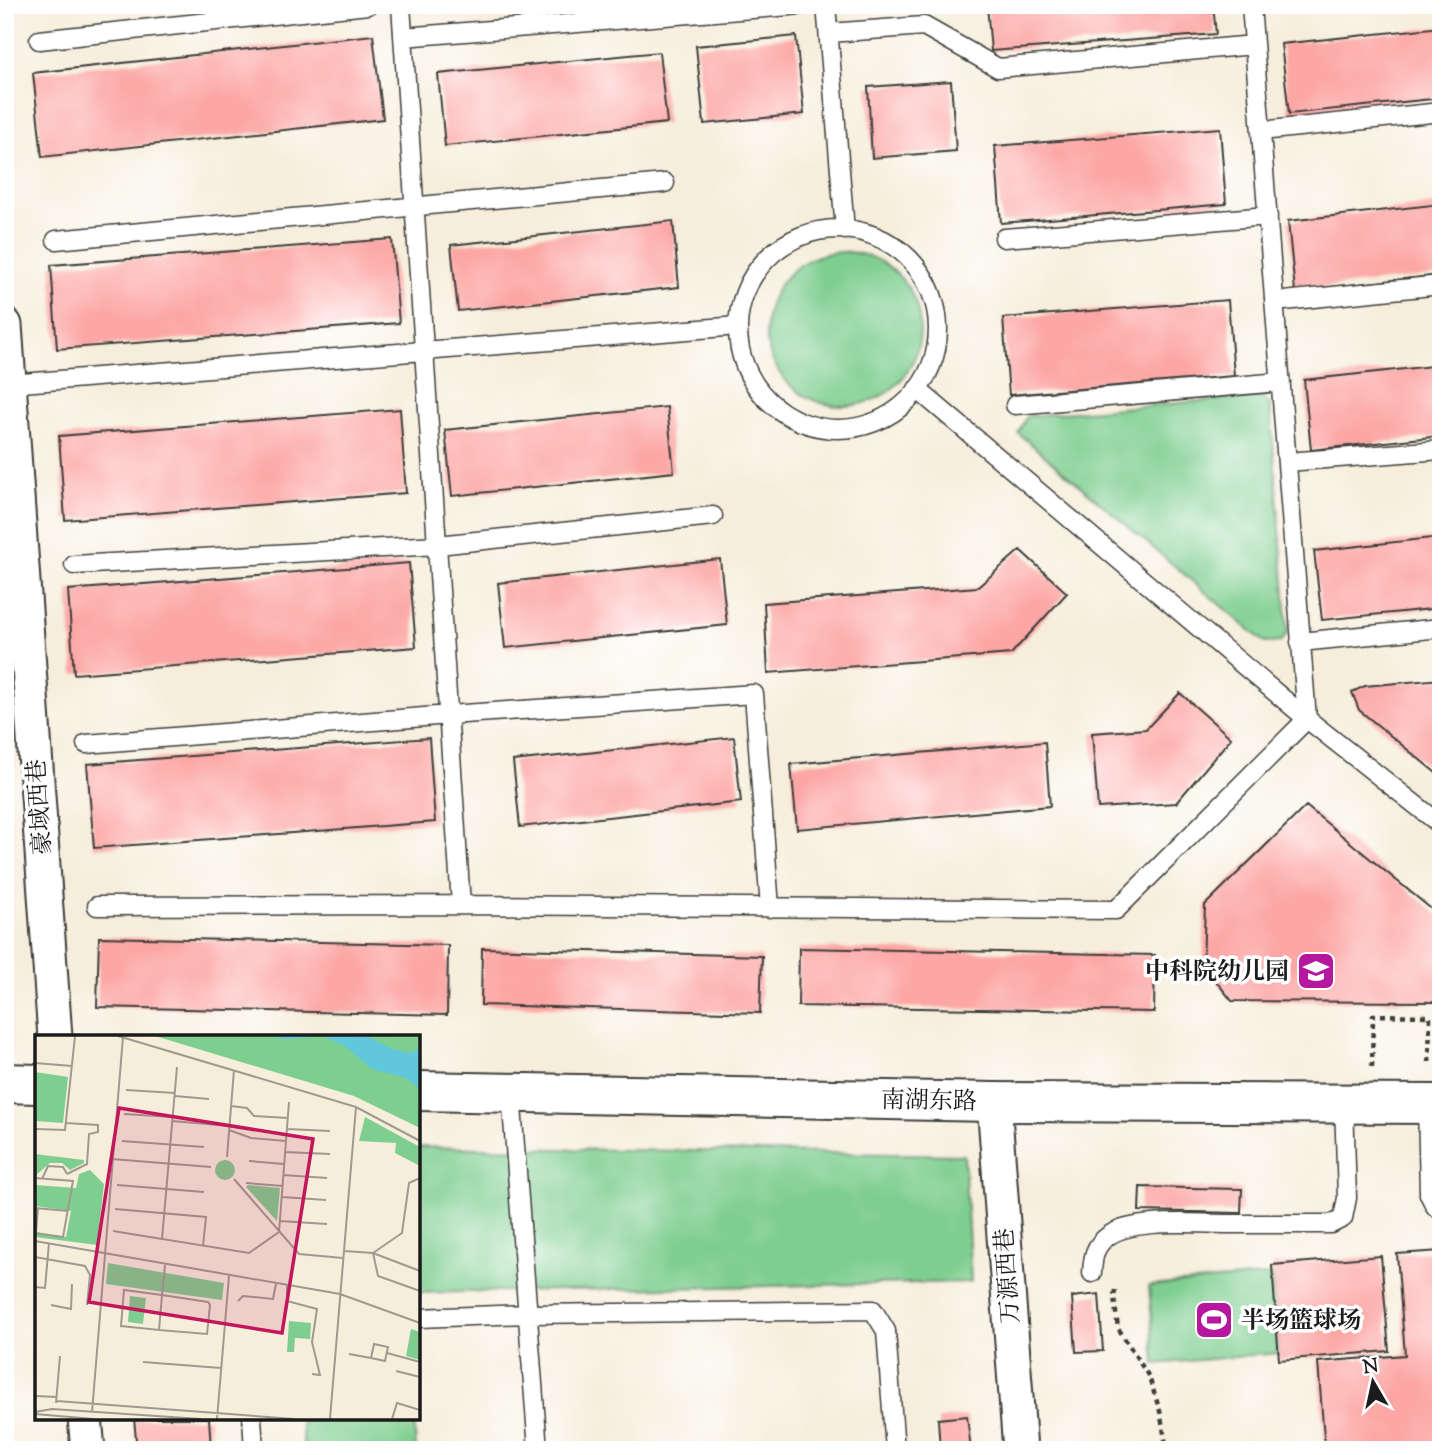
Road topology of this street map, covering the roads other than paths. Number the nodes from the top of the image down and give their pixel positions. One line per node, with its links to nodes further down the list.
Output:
1 (368, 5): 8 (lane)
2 (401, 5): 7 (lane)
3 (802, 5): 7 (lane)
4 (826, 5): 6 (lane)
5 (1251, 5): 9 (lane)
6 (829, 33): 9 (lane); 15 (lane)
7 (403, 37): 13 (lane)
8 (39, 40)
9 (1254, 45): 11 (lane)
10 (1441, 112): 11 (lane)
11 (1261, 131): 14 (lane)
12 (665, 183): 13 (lane)
13 (415, 206): 17 (lane); 22 (lane)
14 (1268, 216): 16 (lane); 19 (lane)
15 (845, 230): 21 (lane); 25 (lane)
16 (1004, 238)
17 (56, 240)
18 (1441, 285): 19 (lane)
19 (1274, 302): 23 (lane)
20 (5, 325): 24 (street, 豪域西巷)
21 (738, 326): 22 (lane); 25 (lane)
22 (425, 351): 24 (lane); 30 (lane)
23 (1281, 382): 26 (lane); 28 (lane)
24 (9, 384): 41 (street, 豪域西巷)
25 (917, 389): 35 (lane)
26 (1015, 405)
27 (1441, 450): 28 (lane)
28 (1287, 463): 33 (lane)
29 (713, 516): 30 (lane)
30 (438, 545): 31 (lane); 34 (lane)
31 (74, 565)
32 (1441, 628): 33 (lane)
33 (1300, 642): 35 (lane)
34 (449, 715): 36 (lane); 38 (lane); 40 (lane)
35 (1307, 719): 37 (lane); 40 (lane)
36 (86, 744)
37 (1441, 825)
38 (461, 905): 39 (lane); 40 (lane)
39 (97, 906)
40 (770, 908)
41 (55, 1035)
42 (5, 1083): 43 (street)
43 (35, 1084)
44 (420, 1091): 45 (street, 南湖东路)
45 (511, 1093): 46 (street, 南湖东路); 51 (lane)
46 (994, 1102): 47 (street, 南湖东路); 59 (street, 万源西巷)
47 (1357, 1103): 48 (street, 南湖东路); 50 (lane)
48 (1434, 1104): 49 (lane)
49 (1441, 1211)
50 (1092, 1273)
51 (528, 1314): 52 (lane); 57 (lane); 58 (lane)
52 (420, 1318)
53 (85, 1420): 55 (street)
54 (252, 1420): 56 (lane)
55 (88, 1450)
56 (254, 1450)
57 (538, 1450)
58 (895, 1450)
59 (1020, 1450)

